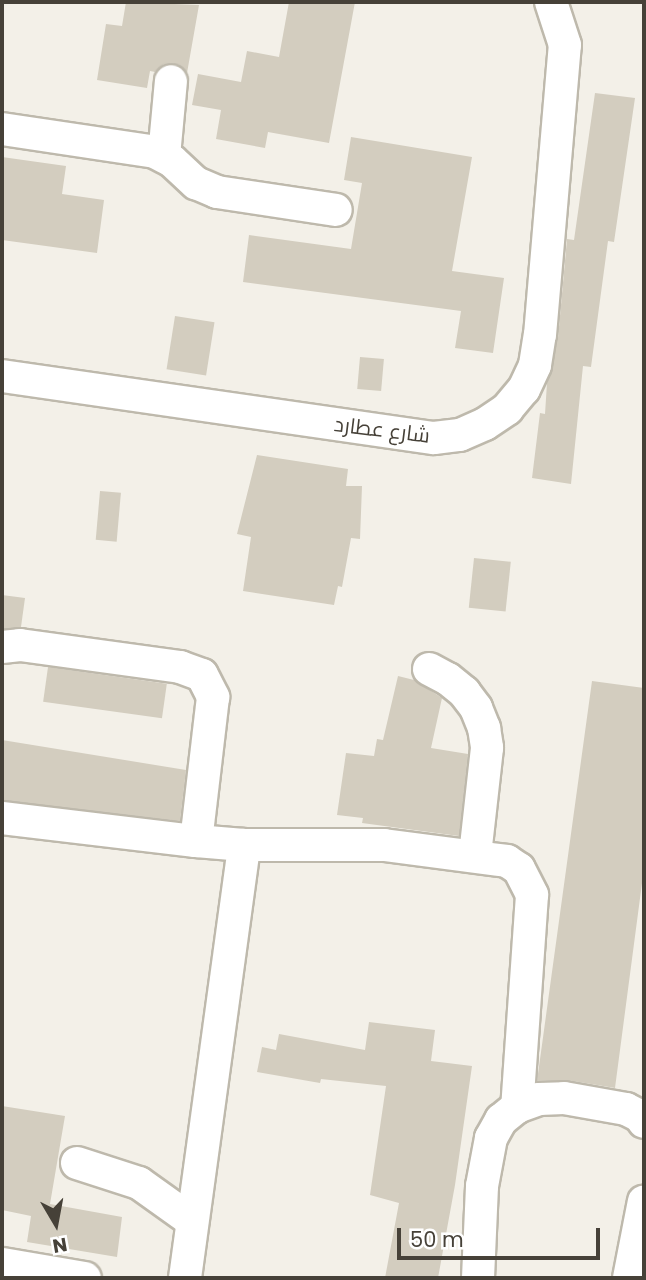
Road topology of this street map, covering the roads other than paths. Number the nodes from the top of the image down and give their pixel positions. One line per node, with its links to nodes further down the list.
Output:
1 (551, 2): 6 (lane, شارع عطارد)
2 (171, 82): 4 (lane)
3 (2, 129): 4 (lane)
4 (164, 156): 5 (lane)
5 (336, 210)
6 (2, 376)
7 (2, 647): 10 (lane)
8 (429, 670): 12 (lane)
9 (2, 818): 10 (lane)
10 (196, 841): 11 (lane)
11 (244, 845): 12 (lane); 17 (lane)
12 (475, 855): 13 (lane)
13 (517, 1107): 14 (lane); 21 (lane)
14 (643, 1116)
15 (77, 1163): 17 (lane)
16 (644, 1201): 22 (lane)
17 (192, 1221): 20 (lane)
18 (2, 1264): 19 (lane)
19 (85, 1278)
20 (185, 1278)
21 (478, 1278)
22 (629, 1278)

